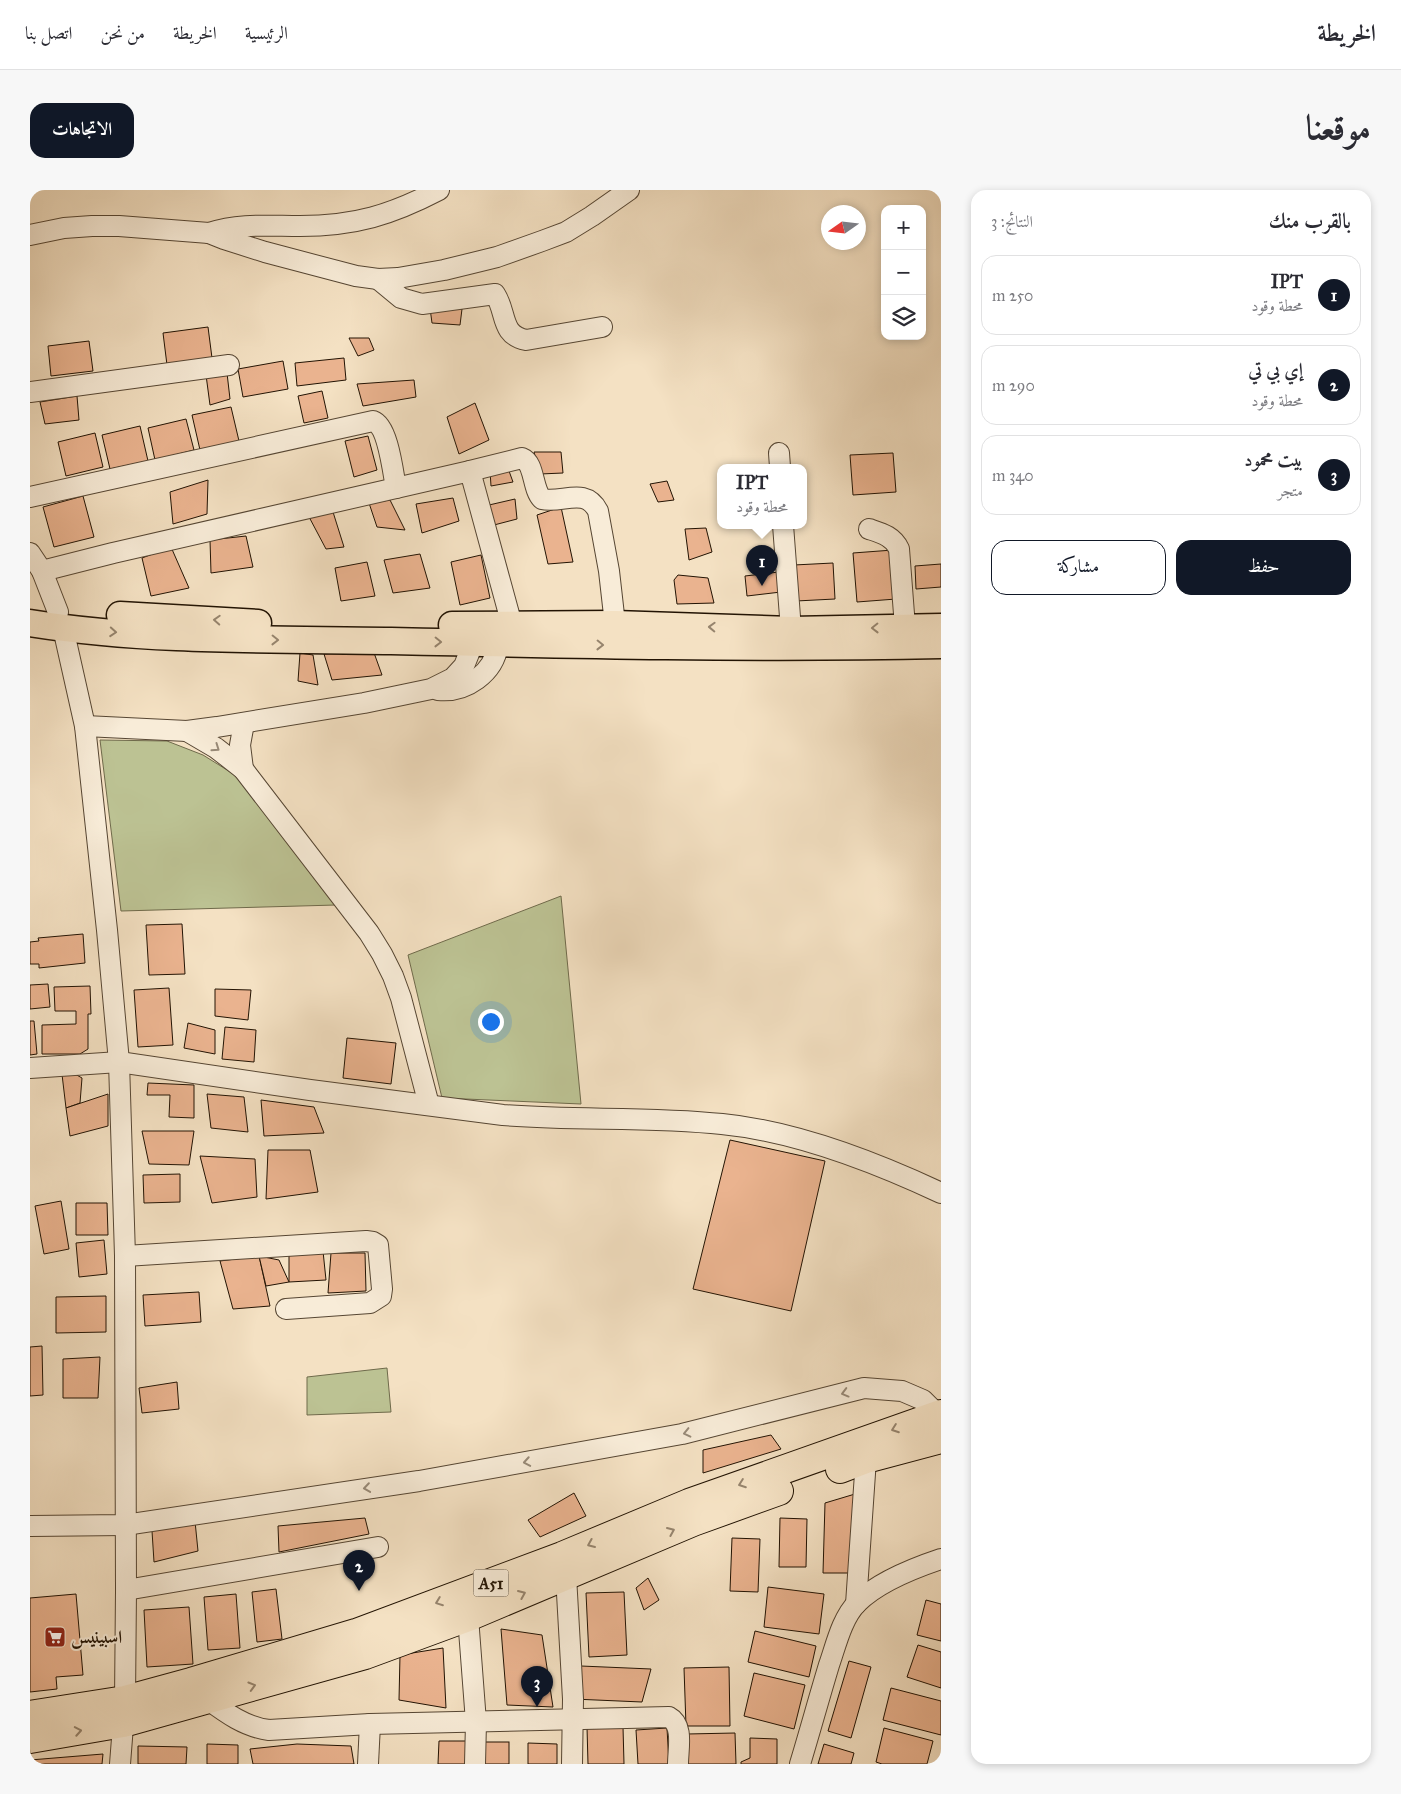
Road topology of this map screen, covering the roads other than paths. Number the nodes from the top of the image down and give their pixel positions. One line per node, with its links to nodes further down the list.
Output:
1 (439, 190): 3 (street)
2 (629, 190): 5 (street)
3 (209, 232): 4 (street); 5 (street)
4 (30, 235)
5 (378, 279): 6 (street)
6 (602, 327)
7 (229, 365): 8 (street)
8 (30, 392)
9 (470, 471): 10 (street); 19 (street); 23 (street)
10 (396, 488): 11 (street); 15 (street)
11 (30, 497)
12 (869, 528): 20 (street)
13 (783, 529): 22 (street)
14 (30, 553): 15 (street)
15 (42, 571): 17 (street)
16 (30, 607): 17 (main road)
17 (61, 620): 18 (main road); 24 (main road); 29 (street)
18 (30, 623)
19 (615, 624): 22 (main road, one-way to 19); 23 (main road)
20 (905, 627): 21 (main road); 25 (main road, one-way to 25)
21 (941, 627)
22 (790, 630): 25 (main road)
23 (503, 632): 24 (main road); 25 (main road, one-way to 25); 27 (street)
24 (471, 634): 27 (street)
25 (821, 638): 26 (main road)
26 (941, 645)
27 (431, 689): 28 (street)
28 (244, 723): 30 (street); 31 (street)
29 (85, 726): 30 (street); 32 (street)
30 (187, 731): 31 (street, one-way to 31)
31 (243, 769): 34 (street)
32 (119, 1062): 33 (street); 34 (street); 36 (street)
33 (30, 1068)
34 (429, 1105): 35 (street)
35 (941, 1193)
36 (125, 1256): 37 (street); 40 (street)
37 (286, 1309)
38 (940, 1422): 39 (highway, A51); 40 (street, one-way to 40); 49 (highway, A51, one-way to 49)
39 (866, 1459): 44 (highway, A51, one-way to 39); 46 (street)
40 (124, 1525): 41 (street); 45 (street)
41 (30, 1526)
42 (378, 1547): 45 (street)
43 (941, 1560): 46 (street)
44 (566, 1576): 47 (highway, A51, one-way to 44); 51 (street)
45 (126, 1590): 49 (street)
46 (856, 1604): 60 (street)
47 (468, 1617): 48 (highway, A51, one-way to 47); 52 (street)
48 (207, 1699): 49 (highway, A51); 53 (street)
49 (124, 1711): 50 (highway, A51); 54 (highway, A51, one-way to 49); 55 (street)
50 (30, 1715)
51 (574, 1720): 52 (street); 58 (street); 59 (street)
52 (476, 1722): 53 (street); 57 (street)
53 (370, 1724): 56 (street)
54 (30, 1739)
55 (120, 1764)
56 (368, 1764)
57 (475, 1764)
58 (572, 1764)
59 (678, 1764)
60 (800, 1764)

